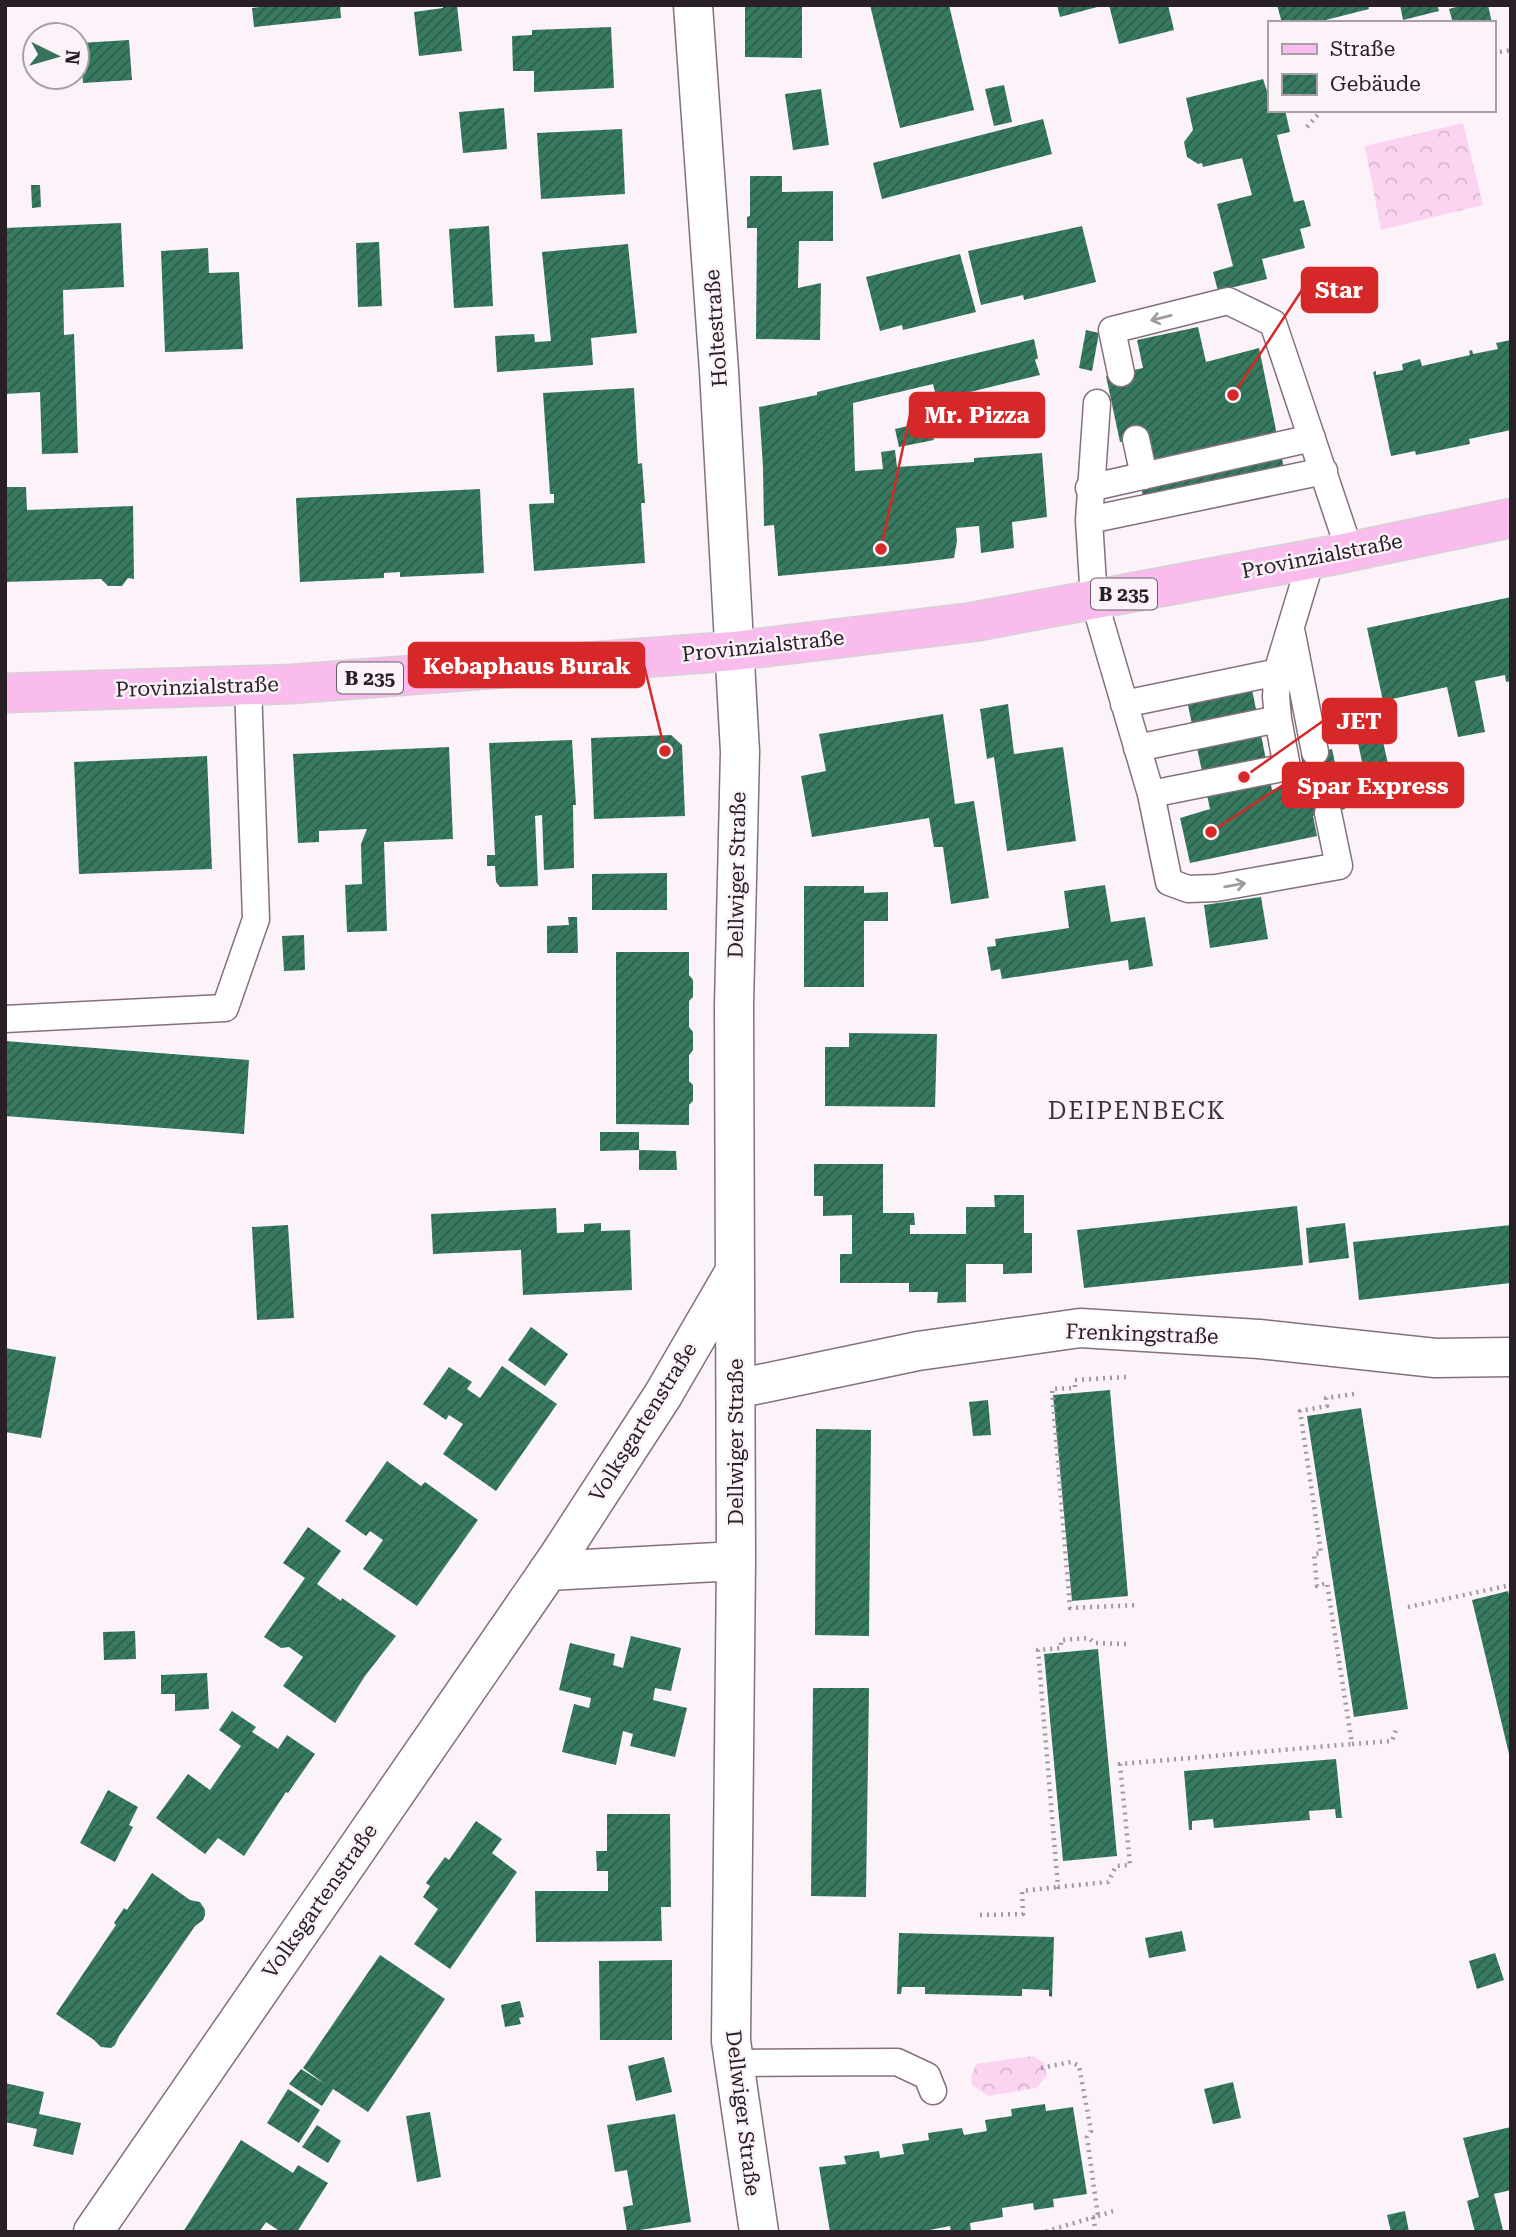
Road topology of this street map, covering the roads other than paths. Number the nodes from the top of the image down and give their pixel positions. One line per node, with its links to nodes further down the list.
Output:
1 (693, 5): 15 (street, Holtestraße)
2 (1121, 373): 4 (lane, one-way to 2)
3 (1097, 403): 8 (lane)
4 (1312, 438): 6 (lane); 7 (lane)
5 (1136, 439): 7 (lane)
6 (1324, 471): 10 (lane); 11 (lane)
7 (1144, 476): 8 (lane)
8 (1089, 488): 10 (lane)
9 (1511, 518): 11 (main road, Provinzialstraße / B 235)
10 (1089, 520): 13 (lane)
11 (1350, 552): 12 (main road, Provinzialstraße / B 235)
12 (1311, 559): 13 (main road, Provinzialstraße / B 235); 14 (lane)
13 (1094, 600): 15 (main road, Provinzialstraße / B 235); 19 (lane)
14 (1291, 630): 16 (lane); 22 (lane)
15 (734, 651): 17 (main road, Provinzialstraße / B 235); 26 (street, Dellwiger Straße)
16 (1278, 672): 19 (lane); 20 (lane)
17 (248, 685): 18 (main road, Provinzialstraße / B 235); 25 (lane)
18 (5, 693)
19 (1124, 704): 21 (lane)
20 (1278, 719): 21 (lane); 23 (lane)
21 (1137, 748): 23 (lane)
22 (1315, 752)
23 (1151, 794): 24 (lane, one-way to 24)
24 (1328, 813)
25 (5, 1019)
26 (735, 1271): 28 (street, Dellwiger Straße); 30 (street, Volksgartenstraße)
27 (1511, 1357): 28 (street, Frenkingstraße)
28 (736, 1389): 29 (street, Dellwiger Straße)
29 (736, 1561): 30 (street); 31 (street, Dellwiger Straße)
30 (548, 1571): 33 (street, Volksgartenstraße)
31 (734, 2063): 32 (lane); 34 (street, Dellwiger Straße)
32 (933, 2091)
33 (93, 2232)
34 (759, 2232)

